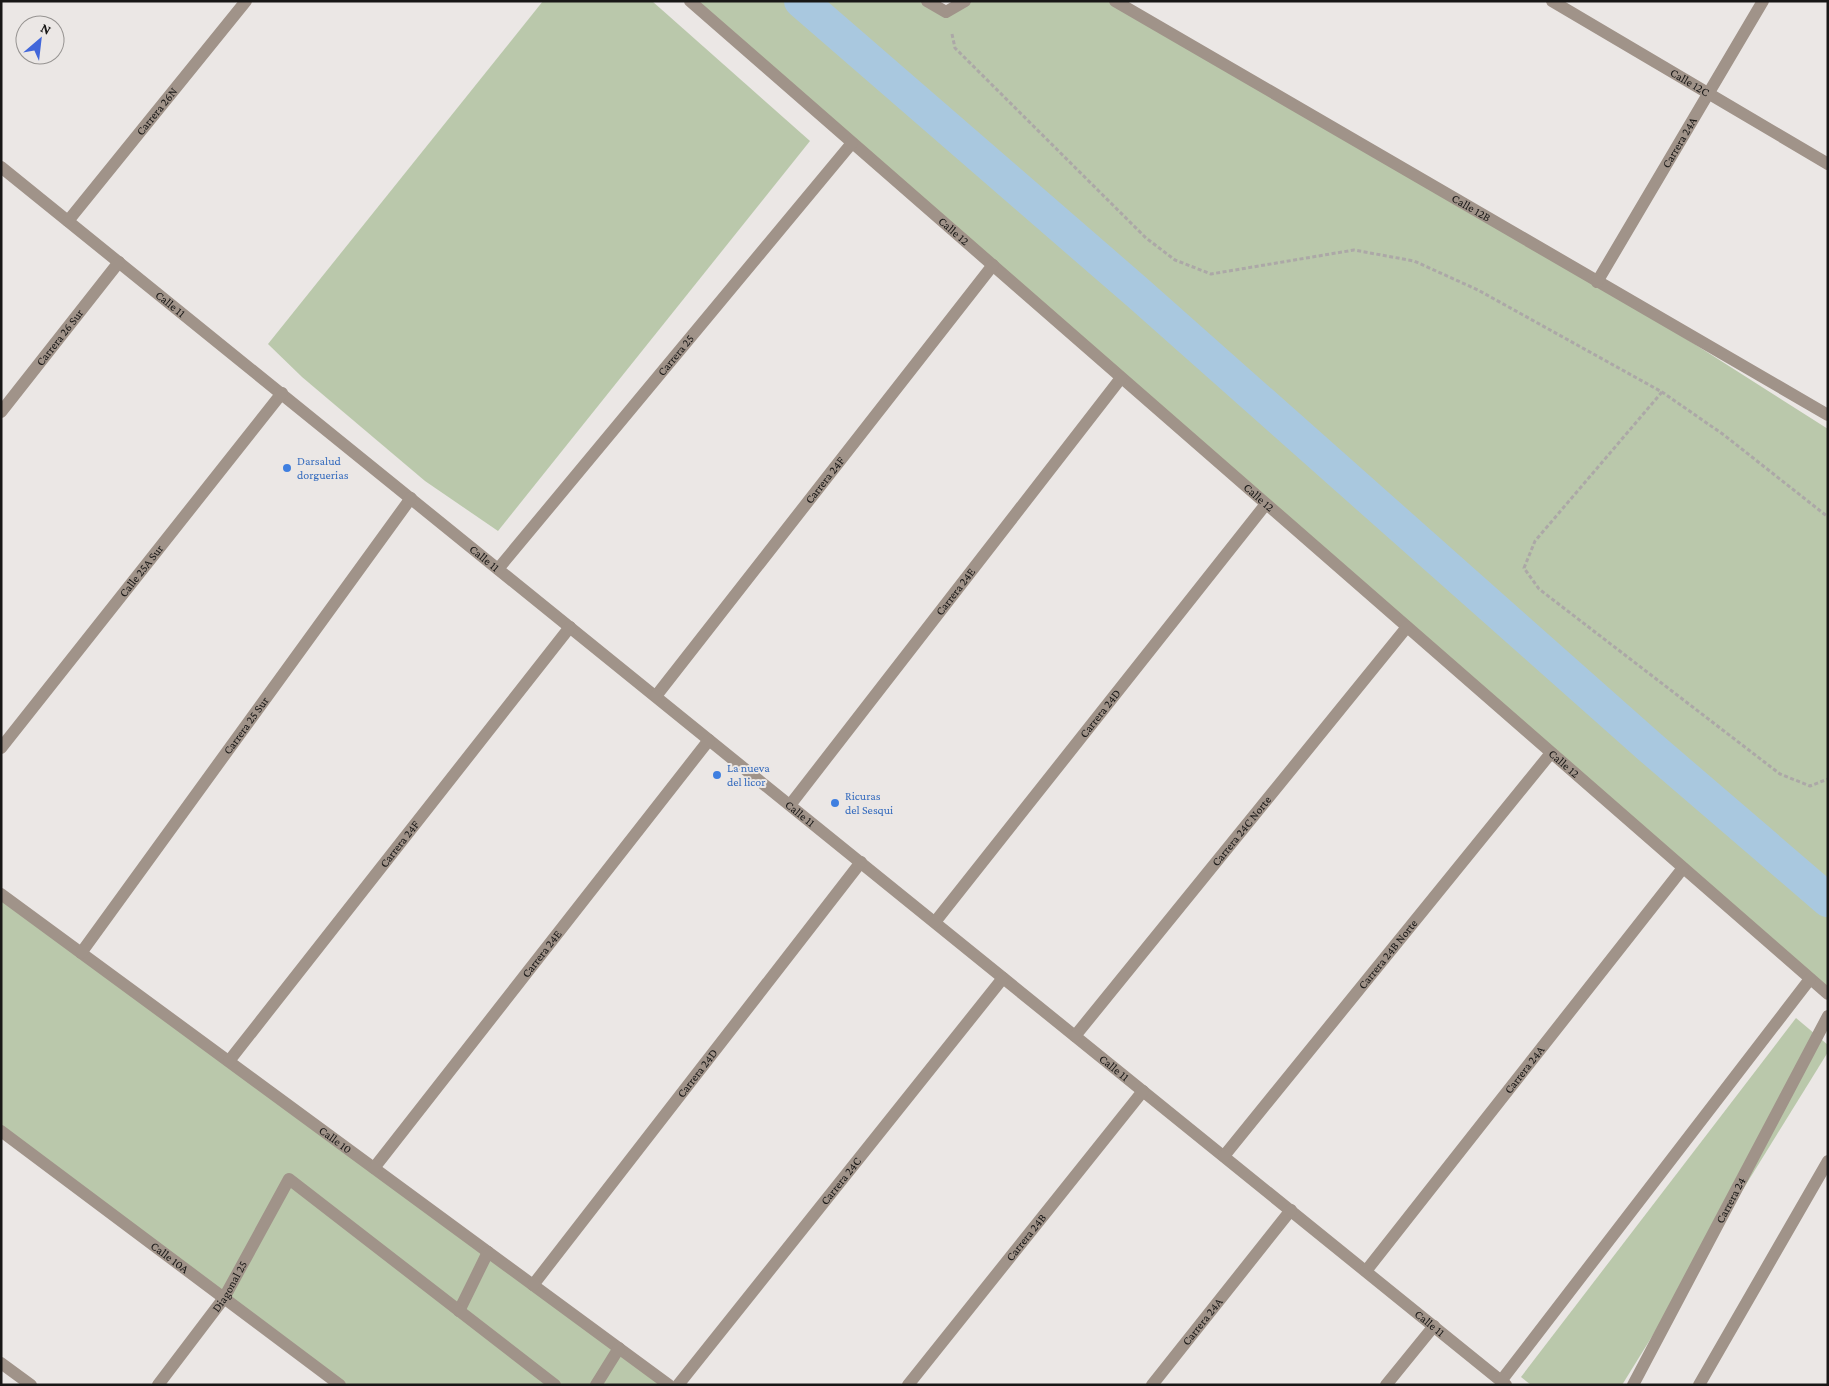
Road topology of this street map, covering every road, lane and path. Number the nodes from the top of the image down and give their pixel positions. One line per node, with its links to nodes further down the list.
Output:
1 (246, 1): 13 (street, Carrera 26N)
2 (690, 1): 10 (street, Calle 12)
3 (926, 1): 8 (street)
4 (965, 1): 8 (street)
5 (1115, 1): 16 (street, Calle 12B)
6 (1552, 1): 9 (street, Calle 12C)
7 (1763, 1): 9 (street, Carrera 24A)
8 (946, 12): 18 (path)
9 (1708, 94): 11 (street, Calle 12C); 16 (street, Carrera 24A)
10 (852, 143): 15 (street, Calle 12); 25 (street, Carrera 25)
11 (1828, 164)
12 (1, 166): 13 (street, Calle 11)
13 (68, 221): 14 (street, Calle 11)
14 (119, 262): 19 (street, Calle 11); 20 (street, Carrera 26 Sur)
15 (993, 265): 17 (street, Calle 12); 28 (street, Carrera 24F)
16 (1597, 282): 21 (street, Calle 12B)
17 (1121, 378): 23 (street, Calle 12); 33 (street, Carrera 24E)
18 (1662, 392): 24 (path); 32 (path)
19 (282, 393): 22 (street, Calle 11); 30 (street, Calle 25A Sur)
20 (1, 412)
21 (1828, 416)
22 (411, 498): 25 (street, Calle 11); 38 (street, Carrera 25 Sur)
23 (1266, 504): 27 (street, Calle 12); 37 (street, Carrera 24D)
24 (1828, 517)
25 (498, 569): 26 (street, Calle 11)
26 (570, 627): 28 (street, Calle 11); 44 (street, Carrera 24F)
27 (1407, 627): 31 (street, Calle 12); 43 (street, Carrera 24C Norte)
28 (656, 696): 29 (street, Calle 11)
29 (709, 740): 33 (street, Calle 11); 49 (street, Carrera 24E)
30 (1, 748)
31 (1551, 753): 35 (street, Calle 12); 47 (street, Carrera 24B Norte)
32 (1828, 779)
33 (790, 805): 34 (street, Calle 11)
34 (861, 862): 37 (street, Calle 11); 53 (street, Carrera 24D)
35 (1684, 868): 40 (street, Calle 12); 52 (street, Carrera 24A)
36 (1, 894): 38 (street, Calle 10)
37 (935, 922): 39 (street, Calle 11)
38 (81, 953): 44 (street, Calle 10)
39 (1003, 978): 43 (street, Calle 11); 66 (street, Carrera 24C)
40 (1810, 979): 41 (street, Calle 12); 59 (street)
41 (1828, 994)
42 (1828, 1016): 70 (street, Carrera 24)
43 (1075, 1036): 45 (street, Calle 11)
44 (229, 1061): 49 (street, Calle 10)
45 (1143, 1091): 47 (street, Calle 11); 67 (street, Carrera 24B)
46 (1, 1131): 54 (street, Calle 10A)
47 (1224, 1156): 50 (street, Calle 11)
48 (1828, 1161): 71 (street)
49 (374, 1168): 51 (street, Calle 10)
50 (1291, 1210): 52 (street, Calle 11); 68 (street, Carrera 24A)
51 (488, 1252): 53 (street, Calle 10); 55 (street)
52 (1366, 1271): 56 (street, Calle 11)
53 (533, 1285): 57 (street, Calle 10)
54 (224, 1298): 55 (street, Diagonal 25); 61 (street, Diagonal 25); 62 (street, Calle 10A)
55 (459, 1311): 63 (street)
56 (1434, 1326): 59 (street, Calle 11); 69 (street)
57 (619, 1348): 64 (street); 65 (street, Calle 10)
58 (1, 1363): 60 (street)
59 (1504, 1383)
60 (31, 1385)
61 (158, 1385)
62 (340, 1385)
63 (555, 1385)
64 (596, 1385)
65 (669, 1385)
66 (678, 1385)
67 (908, 1385)
68 (1152, 1385)
69 (1386, 1385)
70 (1633, 1385)
71 (1699, 1385)

